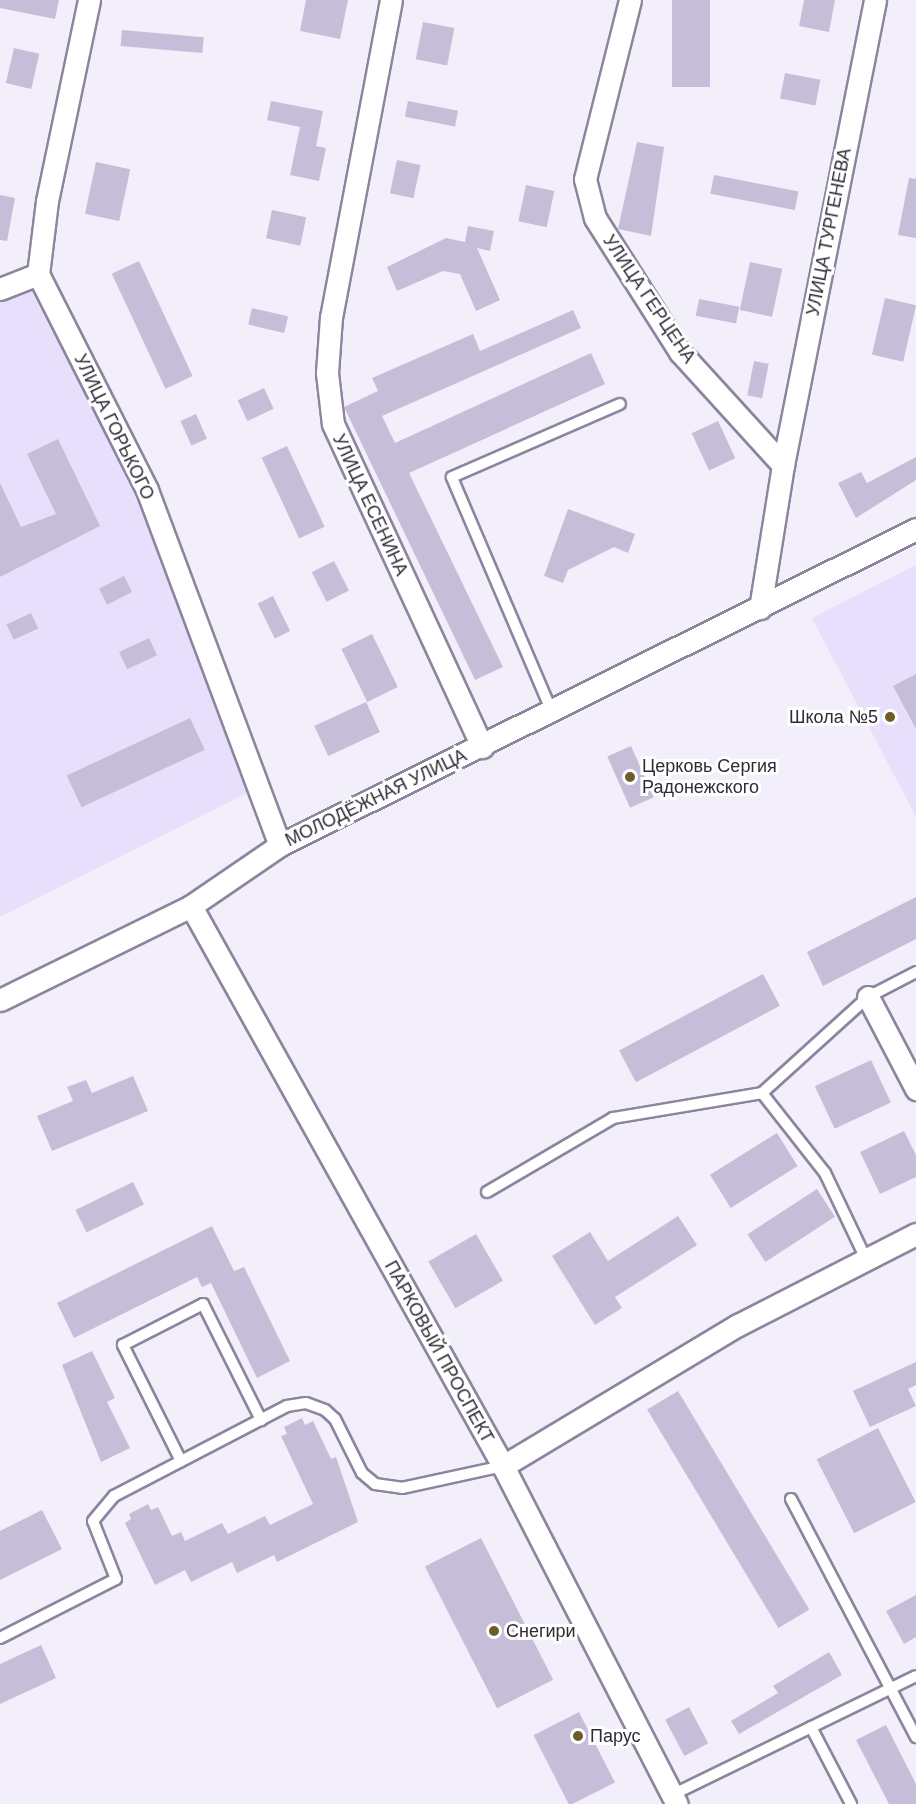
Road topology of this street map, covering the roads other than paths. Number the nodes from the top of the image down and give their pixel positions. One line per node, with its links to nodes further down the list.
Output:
1 (89, 0): 5 (street)
2 (390, 0): 12 (street, УЛИЦА ЕСЕНИНА)
3 (630, 0): 8 (street, УЛИЦА ГЕРЦЕНА)
4 (875, 0): 8 (street, УЛИЦА ТУРГЕНЕВА)
5 (38, 274): 6 (street); 13 (street, УЛИЦА ГОРЬКОГО)
6 (0, 289)
7 (620, 404): 11 (lane)
8 (783, 465): 10 (street)
9 (916, 529): 10 (street, МОЛОДЁЖНАЯ УЛИЦА)
10 (760, 608): 11 (street, МОЛОДЁЖНАЯ УЛИЦА)
11 (552, 712): 12 (street, МОЛОДЁЖНАЯ УЛИЦА)
12 (482, 747): 13 (street, МОЛОДЁЖНАЯ УЛИЦА)
13 (280, 845): 14 (street, МОЛОДЁЖНАЯ УЛИЦА)
14 (191, 906): 17 (street, МОЛОДЁЖНАЯ УЛИЦА); 25 (street, ПАРКОВЫЙ ПРОСПЕКТ)
15 (916, 972): 16 (lane)
16 (868, 998): 18 (street); 19 (lane)
17 (0, 1000)
18 (916, 1089)
19 (762, 1093): 20 (lane); 22 (lane)
20 (487, 1192)
21 (916, 1234): 22 (street)
22 (866, 1259): 25 (street)
23 (261, 1420): 24 (lane); 24 (lane); 25 (lane)
24 (181, 1461): 27 (lane)
25 (503, 1466): 32 (street, ПАРКОВЫЙ ПРОСПЕКТ)
26 (791, 1499): 29 (lane)
27 (0, 1638)
28 (916, 1676): 29 (lane)
29 (891, 1689): 30 (lane); 31 (lane)
30 (811, 1727): 32 (lane); 33 (lane)
31 (916, 1737)
32 (674, 1800)
33 (851, 1804)

